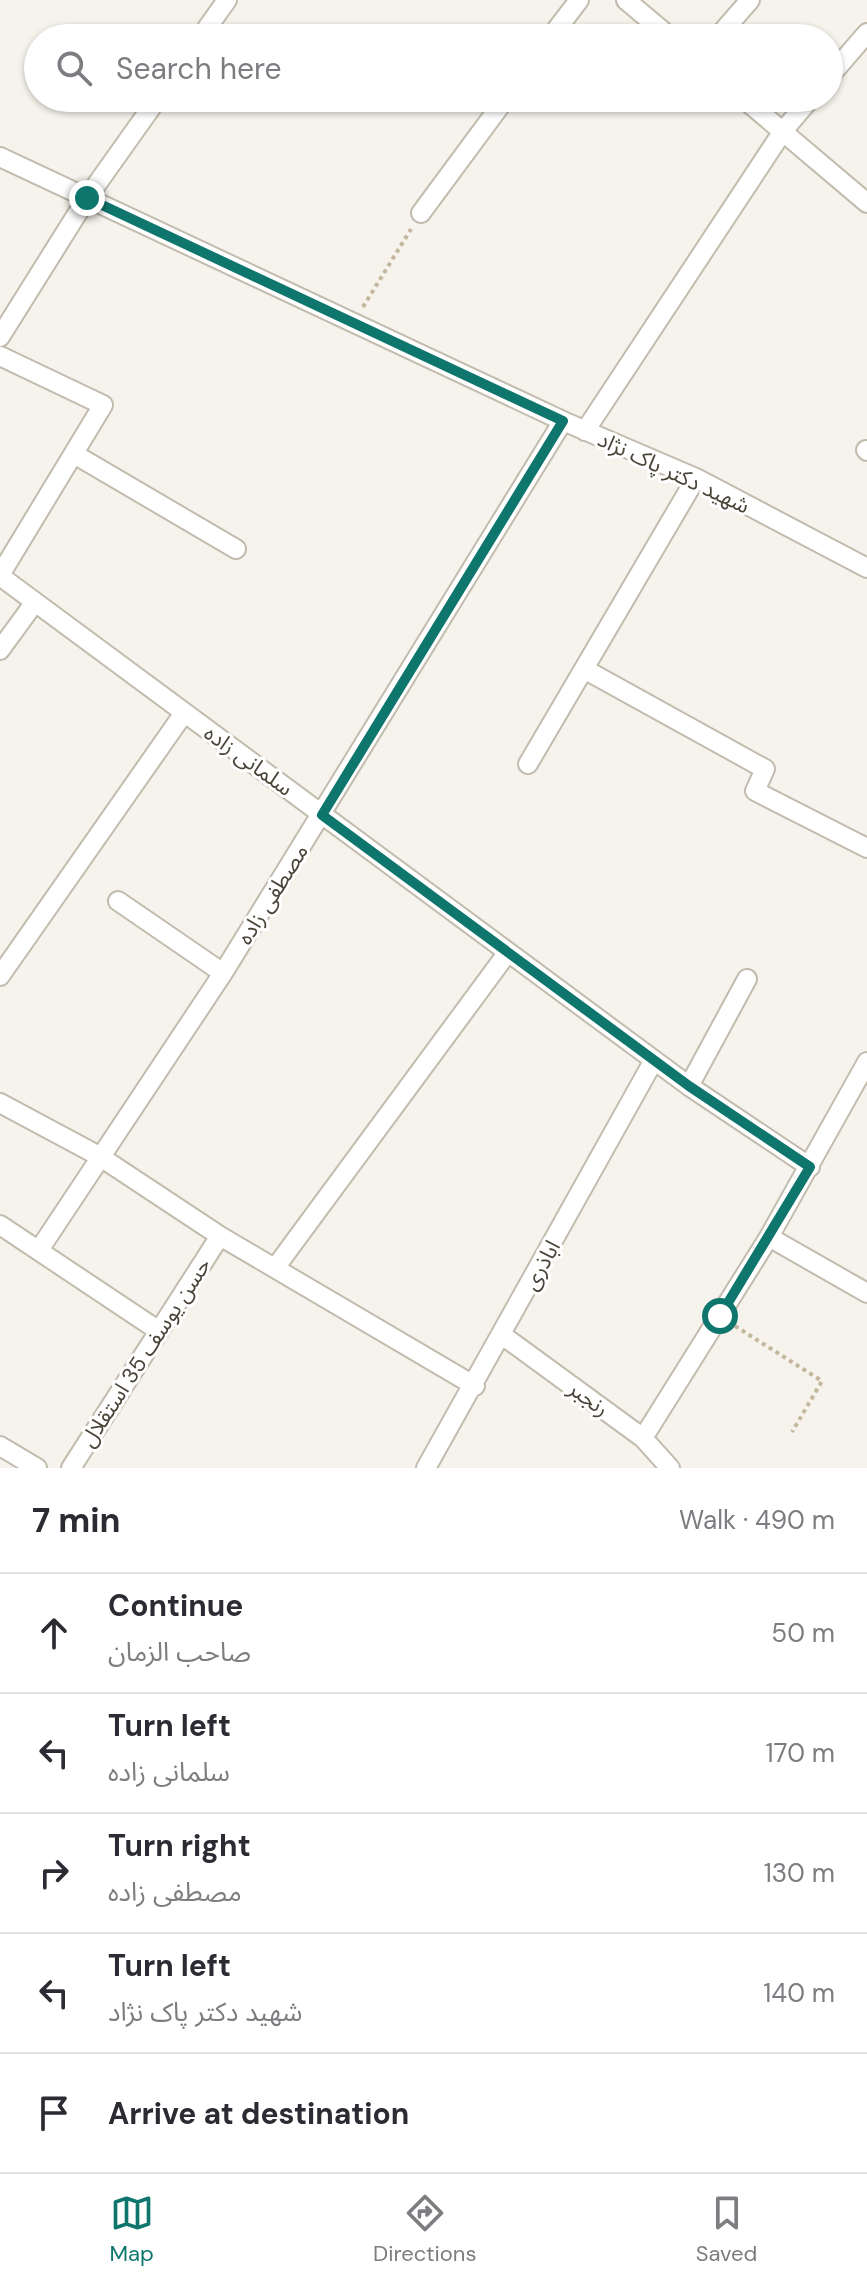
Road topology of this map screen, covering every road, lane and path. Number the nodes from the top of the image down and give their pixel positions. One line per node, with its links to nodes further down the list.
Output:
1 (227, 0): 5 (street)
2 (579, 0): 6 (street)
3 (626, 0): 7 (street)
4 (750, 0): 8 (street)
5 (210, 24)
6 (561, 24)
7 (654, 24)
8 (729, 24)
9 (867, 33): 10 (street)
10 (843, 61)
11 (148, 112): 17 (street)
12 (496, 112): 19 (street)
13 (760, 112): 15 (street)
14 (799, 112): 15 (street)
15 (783, 131): 18 (street); 24 (street)
16 (0, 157): 17 (street, شهید دکتر پاک نژاد)
17 (87, 198): 20 (street, شهید دکتر پاک نژاد); 21 (street)
18 (867, 203)
19 (421, 213): 20 (path)
20 (354, 322): 23 (street, شهید دکتر پاک نژاد)
21 (0, 337)
22 (0, 356): 25 (street)
23 (563, 421): 24 (street, شهید دکتر پاک نژاد); 35 (street, مصطفی زاده)
24 (585, 431): 26 (street, شهید دکتر پاک نژاد)
25 (74, 454): 27 (street); 29 (street)
26 (696, 478): 28 (street, شهید دکتر پاک نژاد); 32 (street)
27 (236, 549)
28 (867, 568)
29 (0, 576): 30 (street, سلمانی زاده)
30 (35, 602): 31 (street); 33 (street, سلمانی زاده)
31 (0, 650)
32 (584, 669): 34 (street); 36 (street)
33 (184, 713): 35 (street, سلمانی زاده); 40 (street)
34 (528, 764)
35 (322, 815): 38 (street, سلمانی زاده); 39 (street, مصطفی زاده)
36 (867, 848)
37 (118, 901): 39 (street)
38 (508, 952): 42 (street, سلمانی زاده); 52 (street)
39 (223, 973): 46 (street, مصطفی زاده)
40 (0, 976)
41 (747, 979): 44 (street)
42 (654, 1060): 44 (street, سلمانی زاده); 56 (street, اباذری)
43 (867, 1062): 47 (street)
44 (689, 1086): 47 (street, سلمانی زاده)
45 (0, 1103): 46 (street)
46 (99, 1156): 49 (street); 51 (street, مصطفی زاده)
47 (810, 1167): 50 (street)
48 (0, 1225): 51 (street)
49 (220, 1236): 52 (street); 55 (street, حسن یوسف 35 استقلال)
50 (769, 1237): 53 (street); 54 (street)
51 (39, 1250): 55 (street)
52 (275, 1268): 57 (street)
53 (867, 1293)
54 (720, 1316): 58 (path); 59 (street)
55 (159, 1331): 62 (street, حسن یوسف 35 استقلال)
56 (502, 1335): 57 (street, اباذری); 59 (street, رنجبر)
57 (475, 1386): 63 (street, اباذری)
58 (792, 1432)
59 (643, 1438): 64 (street, رنجبر)
60 (0, 1446): 61 (street)
61 (37, 1468)
62 (71, 1468)
63 (426, 1468)
64 (670, 1468)

